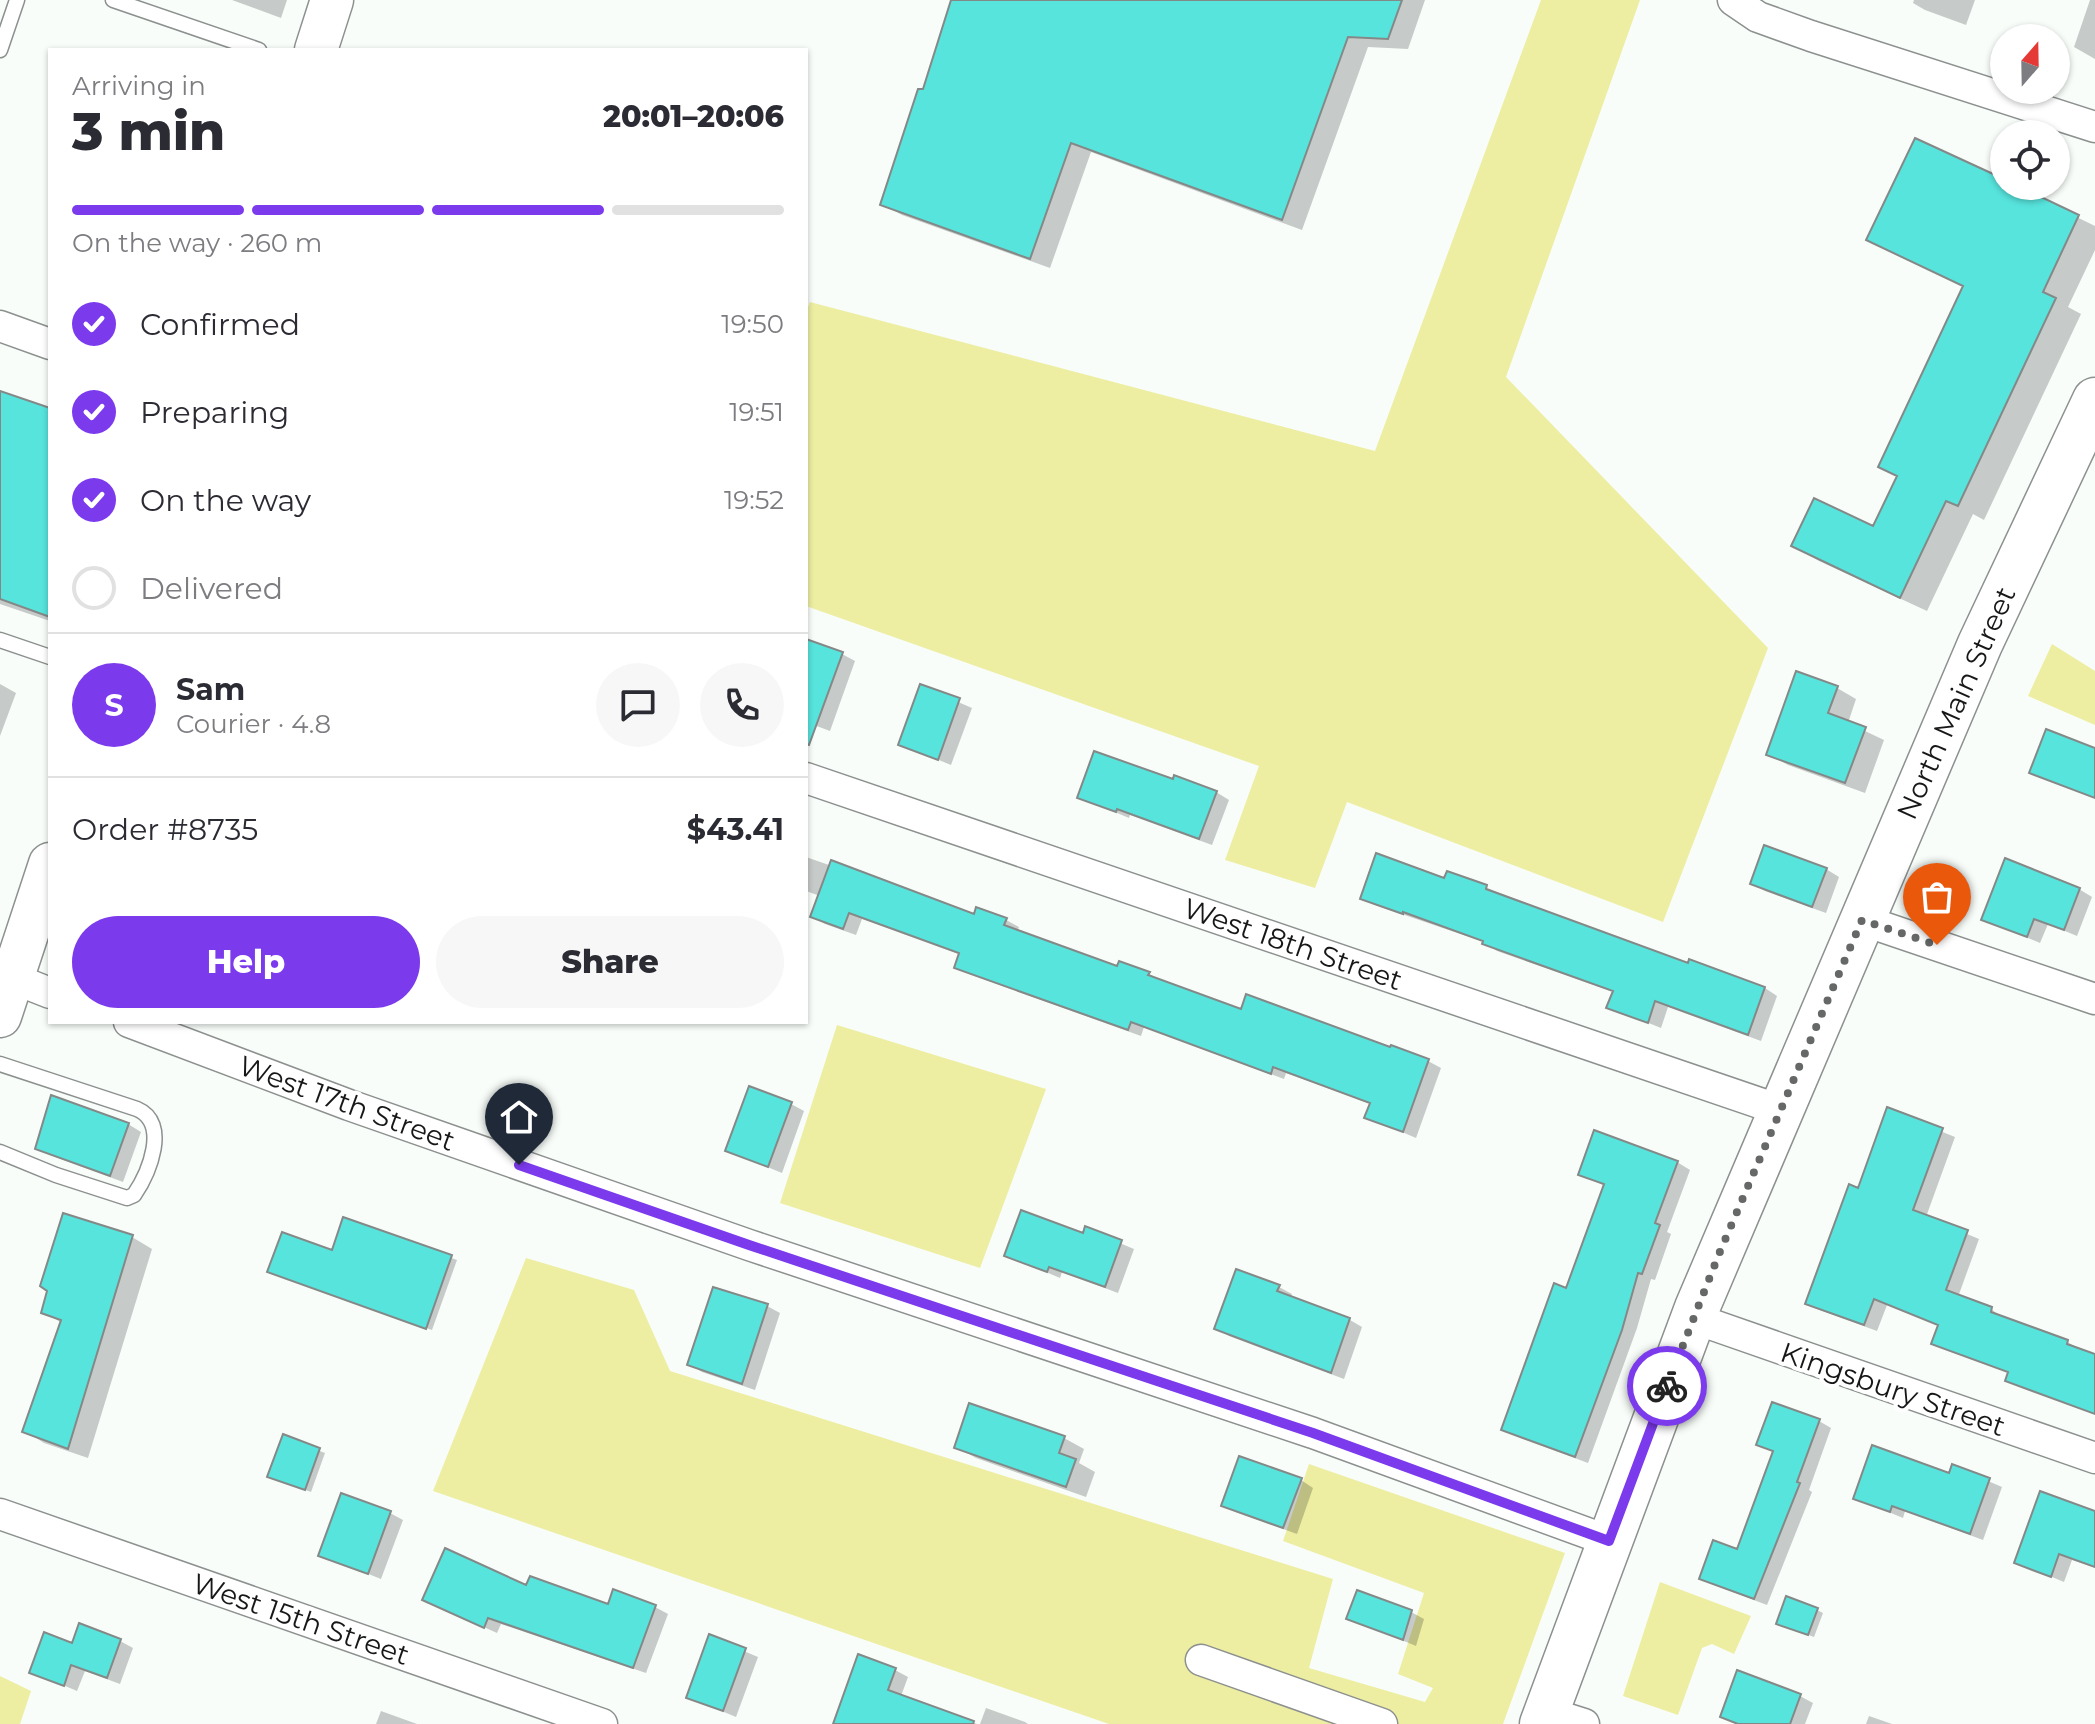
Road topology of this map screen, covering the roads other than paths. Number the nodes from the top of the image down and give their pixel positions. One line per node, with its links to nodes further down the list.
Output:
1 (17, 0): 7 (lane)
2 (113, 0): 5 (lane)
3 (332, 0): 6 (main road)
4 (1733, 0): 8 (street)
5 (253, 48)
6 (317, 48)
7 (0, 50)
8 (2095, 127)
9 (0, 326): 10 (street)
10 (48, 343)
11 (2095, 400): 16 (highway, North Main Street)
12 (0, 640): 13 (lane)
13 (48, 656)
14 (808, 779): 21 (street, West 18th Street)
15 (48, 873): 17 (main road)
16 (1862, 920): 18 (street); 21 (highway, North Main Street)
17 (21, 996)
18 (2095, 999)
19 (134, 1024): 26 (street, West 17th Street)
20 (0, 1064): 22 (lane)
21 (1780, 1110): 23 (highway, North Main Street)
22 (0, 1152)
23 (1693, 1318): 24 (street, Kingsbury Street); 26 (highway, North Main Street)
24 (2095, 1458)
25 (0, 1514): 29 (street, West 15th Street)
26 (1609, 1541): 28 (highway, North Main Street)
27 (1201, 1660): 30 (street)
28 (1557, 1720)
29 (602, 1724)
30 (1382, 1724)

